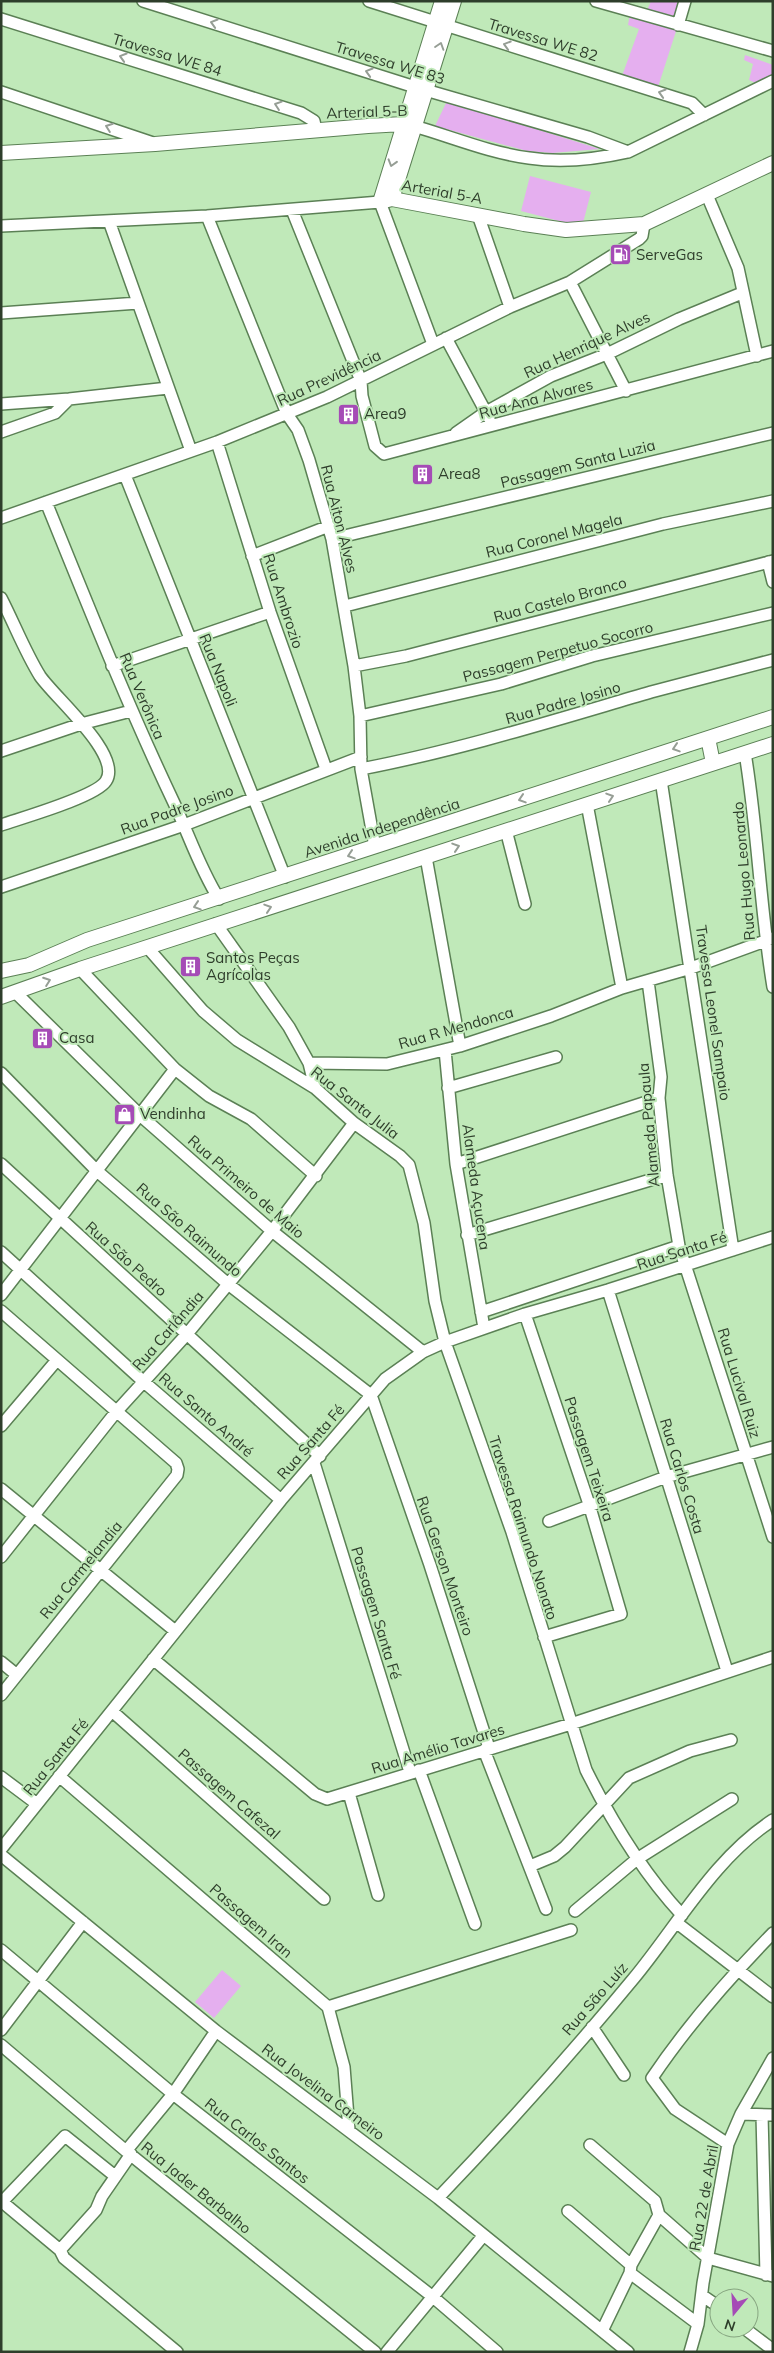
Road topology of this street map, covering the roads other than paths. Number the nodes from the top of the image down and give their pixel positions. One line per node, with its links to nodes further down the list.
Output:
1 (143, 1): 12 (street, Travessa WE 83, one-way to 1)
2 (369, 1): 8 (street, Travessa WE 82)
3 (442, 1): 8 (main road)
4 (454, 1): 8 (main road)
5 (596, 1): 9 (street)
6 (685, 1): 9 (street)
7 (1, 19): 16 (street, Travessa WE 84, one-way to 7)
8 (441, 24): 12 (main road); 14 (street, Travessa WE 82, one-way to 8)
9 (678, 25): 10 (street)
10 (773, 51)
11 (773, 81): 14 (street, Arterial 5-B)
12 (421, 88): 15 (main road); 18 (street, Travessa WE 83)
13 (1, 92): 17 (street, one-way to 13)
14 (704, 114): 18 (street, Arterial 5-B)
15 (409, 125): 16 (main road, Arterial 5-B); 18 (street, Arterial 5-B); 22 (main road)
16 (316, 130): 17 (main road, Arterial 5-B)
17 (155, 144): 19 (main road, Arterial 5-B)
18 (628, 152)
19 (1, 153)
20 (773, 163): 21 (main road, Arterial 5-A)
21 (707, 195): 27 (main road, Arterial 5-A); 30 (street)
22 (386, 201): 23 (street, Arterial 5-A); 24 (main road, Arterial 5-A); 35 (street)
23 (292, 210): 25 (street, Arterial 5-A); 39 (street)
24 (478, 215): 27 (main road, Arterial 5-A); 32 (street)
25 (207, 216): 26 (street, Arterial 5-A); 45 (street, Rua Aiton Alves)
26 (109, 221): 28 (street, Arterial 5-A); 31 (street)
27 (644, 224): 29 (street, Rua Previdência)
28 (1, 226)
29 (570, 282): 32 (street, Rua Previdência); 37 (street)
30 (742, 293): 37 (street, Rua Henrique Alves); 38 (street)
31 (138, 303): 33 (street); 40 (street)
32 (510, 307): 34 (street, Rua Previdência)
33 (1, 313)
34 (446, 338): 35 (street, Rua Previdência); 44 (street)
35 (433, 344): 39 (street, Rua Previdência)
36 (773, 352): 38 (street, Rua Ana Alvares)
37 (607, 354): 41 (street); 44 (street, Rua Henrique Alves)
38 (756, 356): 41 (street, Rua Ana Alvares)
39 (361, 381): 45 (street, Rua Previdência); 49 (street, Rua Ana Alvares)
40 (168, 388): 42 (street); 51 (street)
41 (626, 391): 46 (street, Rua Ana Alvares)
42 (69, 399): 43 (street); 47 (street)
43 (1, 404)
44 (486, 412): 46 (street); 49 (street, Rua Henrique Alves)
45 (287, 414): 50 (street, Rua Previdência); 56 (street, Rua Aiton Alves)
46 (492, 426): 49 (street, Rua Ana Alvares)
47 (1, 432)
48 (773, 433): 57 (street, Passagem Santa Luzia)
49 (451, 437)
50 (216, 442): 51 (street, Rua Previdência); 58 (street, Rua Ambrozio)
51 (191, 451): 52 (street, Rua Previdência)
52 (125, 474): 54 (street, Rua Previdência); 66 (street, Rua Napoli)
53 (773, 501): 62 (street, Rua Coronel Magela)
54 (46, 502): 55 (street, Rua Previdência); 68 (street, Rua Verônica)
55 (1, 518)
56 (329, 526): 57 (street, Rua Aiton Alves); 58 (street)
57 (332, 539): 62 (street, Rua Aiton Alves)
58 (252, 556): 63 (street, Rua Ambrozio)
59 (770, 561): 60 (street); 69 (street, Rua Castelo Branco)
60 (773, 582)
61 (1, 598): 65 (street)
62 (345, 606): 69 (street, Rua Aiton Alves)
63 (270, 612): 66 (street); 80 (street, Rua Ambrozio)
64 (768, 614): 71 (street, Passagem Perpetuo Socorro)
65 (5, 616): 73 (street)
66 (190, 639): 68 (street); 83 (street, Rua Napoli)
67 (773, 660): 81 (street, Rua Padre Josino)
68 (112, 666): 70 (street, Rua Verônica)
69 (354, 666): 71 (street, Rua Aiton Alves)
70 (131, 711): 73 (street); 86 (street, Rua Verônica)
71 (360, 716): 78 (street, Rua Aiton Alves)
72 (773, 717): 74 (main road, Avenida Independência)
73 (82, 724): 76 (street); 85 (street)
74 (708, 738): 79 (main road); 88 (main road, Avenida Independência, one-way to 88)
75 (773, 744): 77 (main road)
76 (1, 751)
77 (745, 753): 79 (main road); 95 (street, Rua Hugo Leonardo)
78 (361, 757): 80 (street, Rua Padre Josino); 81 (street, Rua Aiton Alves)
79 (713, 764): 82 (main road)
80 (326, 769): 83 (street, Rua Padre Josino)
81 (361, 769): 88 (street, Rua Aiton Alves)
82 (661, 780): 84 (main road, one-way to 82); 97 (street, Travessa Leonel Sampaio)
83 (253, 798): 86 (street, Rua Padre Josino); 90 (street, Rua Napoli)
84 (587, 804): 87 (main road); 102 (street)
85 (1, 825)
86 (184, 825): 91 (street, Rua Padre Josino); 92 (street, Rua Verônica)
87 (506, 830): 89 (main road, one-way to 87); 93 (street)
88 (375, 847): 90 (main road, Avenida Independência, one-way to 90)
89 (426, 857): 94 (main road, one-way to 89); 105 (street)
90 (285, 877): 92 (main road, Avenida Independência)
91 (1, 886)
92 (219, 899): 99 (main road, Avenida Independência, one-way to 99)
93 (525, 904)
94 (216, 924): 96 (main road); 108 (street)
95 (769, 939): 97 (street, Rua R Mendonca); 101 (street, Rua Hugo Leonardo)
96 (147, 947): 98 (main road); 111 (street, Rua Santa Julia)
97 (691, 968): 100 (street, Rua R Mendonca); 126 (street, Travessa Leonel Sampaio)
98 (80, 969): 103 (main road, one-way to 98); 109 (street)
99 (1, 971)
100 (648, 981): 102 (street, Rua R Mendonca); 113 (street, Alameda Papaula)
101 (773, 987)
102 (622, 988): 105 (street, Rua R Mendonca)
103 (15, 992): 104 (main road); 114 (street, Rua Primeiro de Maio)
104 (1, 997)
105 (460, 1046): 106 (street, Rua R Mendonca)
106 (444, 1050): 108 (street, Rua R Mendonca); 112 (street, Alameda Açucena)
107 (556, 1057): 112 (street)
108 (309, 1063): 111 (street)
109 (176, 1069): 114 (street); 120 (street)
110 (1, 1073): 118 (street, Rua São Raimundo)
111 (315, 1088): 115 (street, Rua Santa Julia)
112 (448, 1088): 117 (street, Alameda Açucena)
113 (659, 1098): 117 (street); 119 (street, Alameda Papaula)
114 (141, 1116): 118 (street); 122 (street, Rua Primeiro de Maio)
115 (354, 1123): 120 (street, Rua Carlândia); 138 (street, Rua Santa Julia)
116 (1, 1164): 121 (street, Rua São Pedro)
117 (456, 1164): 123 (street, Alameda Açucena)
118 (96, 1169): 121 (street); 130 (street, Rua São Raimundo)
119 (667, 1175): 123 (street); 125 (street, Alameda Papaula)
120 (316, 1176): 122 (street, Rua Carlândia)
121 (59, 1219): 129 (street); 137 (street, Rua São Pedro)
122 (272, 1231): 130 (street, Rua Carlândia); 139 (street, Rua Primeiro de Maio)
123 (467, 1234): 134 (street, Alameda Açucena)
124 (773, 1237): 126 (street, Rua Santa Fé)
125 (679, 1246): 128 (street, Alameda Papaula); 134 (street)
126 (733, 1250): 128 (street, Rua Santa Fé)
127 (1, 1252): 129 (street, Rua Santo André)
128 (686, 1266): 131 (street, Rua Santa Fé); 146 (street, Rua Lucival Ruiz)
129 (20, 1270): 132 (street); 141 (street, Rua Santo André)
130 (228, 1284): 137 (street, Rua Carlândia); 142 (street, Rua São Raimundo)
131 (608, 1290): 135 (street, Rua Santa Fé); 148 (street, Rua Carlos Costa)
132 (1, 1295)
133 (1, 1311): 140 (street)
134 (480, 1312): 136 (street, Alameda Açucena)
135 (525, 1314): 136 (street, Rua Santa Fé); 151 (street, Passagem Teixeira)
136 (484, 1328): 138 (street, Rua Santa Fé)
137 (188, 1334): 141 (street, Rua Carlândia); 147 (street, Rua São Pedro)
138 (445, 1342): 139 (street, Rua Santa Fé); 158 (street, Travessa Raimundo Nonato)
139 (423, 1352): 142 (street, Rua Santa Fé)
140 (57, 1360): 143 (street); 144 (street)
141 (144, 1382): 143 (street, Rua Carlândia); 150 (street, Rua Santo André)
142 (371, 1395): 147 (street, Rua Santa Fé); 168 (street, Rua Gerson Monteiro)
143 (116, 1412): 152 (street, Rua Carlândia); 156 (street, Rua Carmelandia)
144 (1, 1426)
145 (773, 1447): 146 (street)
146 (746, 1454): 148 (street); 154 (street, Rua Lucival Ruiz)
147 (317, 1459): 150 (street, Rua Santa Fé); 169 (street, Passagem Santa Fé)
148 (666, 1477): 151 (street); 162 (street, Rua Carlos Costa)
149 (1, 1489): 152 (street)
150 (280, 1500): 157 (street, Rua Santa Fé)
151 (589, 1504): 153 (street); 158 (street, Passagem Teixeira)
152 (35, 1517): 155 (street, Rua Carlândia); 156 (street)
153 (549, 1521)
154 (773, 1537)
155 (1, 1557)
156 (100, 1570): 157 (street); 163 (street, Rua Carmelandia)
157 (174, 1630): 160 (street, Rua Santa Fé)
158 (544, 1637): 166 (street, Travessa Raimundo Nonato)
159 (773, 1657): 162 (street, Rua Amélio Tavares)
160 (153, 1659): 165 (street, Rua Santa Fé); 172 (street, Rua Amélio Tavares)
161 (1, 1662): 163 (street)
162 (727, 1671): 166 (street, Rua Amélio Tavares)
163 (17, 1675): 164 (street, Rua Carmelandia)
164 (1, 1695)
165 (113, 1712): 170 (street, Rua Santa Fé); 182 (street, Passagem Cafezal)
166 (571, 1724): 168 (street, Rua Amélio Tavares); 175 (street, Travessa Raimundo Nonato)
167 (730, 1740): 175 (street)
168 (487, 1749): 169 (street, Rua Amélio Tavares); 180 (street, Rua Gerson Monteiro)
169 (415, 1771): 172 (street, Rua Amélio Tavares); 187 (street, Passagem Santa Fé)
170 (59, 1776): 174 (street, Rua Santa Fé); 194 (street, Passagem Iran)
171 (1, 1777): 174 (street)
172 (349, 1793): 181 (street)
173 (732, 1799): 179 (street)
174 (37, 1804): 177 (street, Rua Santa Fé)
175 (603, 1804): 179 (street, Travessa Raimundo Nonato); 180 (street)
176 (773, 1820): 185 (street, Rua São Luíz)
177 (1, 1849)
178 (1, 1854): 186 (street, Rua Jovelina Carneiro)
179 (637, 1859): 184 (street); 185 (street, Travessa Raimundo Nonato)
180 (530, 1866): 183 (street, Rua Gerson Monteiro)
181 (378, 1895)
182 (324, 1899)
183 (546, 1909)
184 (575, 1911)
185 (679, 1919): 191 (street, Travessa Raimundo Nonato); 195 (street, Rua São Luíz)
186 (83, 1922): 192 (street); 197 (street, Rua Jovelina Carneiro)
187 (475, 1924)
188 (571, 1930): 194 (street)
189 (773, 1933): 191 (street)
190 (1, 1950): 192 (street, Rua Carlos Santos)
191 (736, 1970): 193 (street, Travessa Raimundo Nonato); 205 (street)
192 (40, 1980): 196 (street); 201 (street, Rua Carlos Santos)
193 (773, 1997)
194 (328, 2007): 204 (street)
195 (592, 2027): 200 (street); 209 (street, Rua São Luíz)
196 (1, 2030)
197 (216, 2031): 201 (street); 204 (street, Rua Jovelina Carneiro)
198 (1, 2045): 207 (street, Rua Jader Barbalho)
199 (773, 2058): 202 (street, Rua 22 de Abril)
200 (624, 2075)
201 (173, 2094): 207 (street); 219 (street, Rua Carlos Santos)
202 (741, 2114): 203 (street); 205 (street, Rua 22 de Abril)
203 (767, 2115): 217 (street)
204 (349, 2130): 209 (street, Rua Jovelina Carneiro)
205 (728, 2144): 215 (street, Rua 22 de Abril)
206 (590, 2145): 212 (street)
207 (128, 2152): 208 (street); 227 (street, Rua Jader Barbalho)
208 (115, 2176): 210 (street); 214 (street)
209 (438, 2198): 213 (street, Rua Jovelina Carneiro)
210 (2, 2201): 214 (street)
211 (568, 2212): 216 (street)
212 (660, 2215): 215 (street); 216 (street)
213 (483, 2236): 219 (street); 222 (street, Rua Jovelina Carneiro)
214 (60, 2250): 226 (street)
215 (708, 2258): 217 (street); 218 (street, Rua 22 de Abril)
216 (631, 2269): 221 (street); 222 (street)
217 (770, 2275)
218 (703, 2296): 220 (street); 221 (street, Rua 22 de Abril)
219 (433, 2297): 228 (street); 229 (street, Rua Carlos Santos)
220 (709, 2300)
221 (698, 2324): 225 (street, Rua 22 de Abril)
222 (602, 2332): 230 (street, Rua Jovelina Carneiro)
223 (757, 2338): 224 (street)
224 (773, 2350)
225 (692, 2351)
226 (177, 2352)
227 (375, 2352)
228 (387, 2352)
229 (497, 2352)
230 (628, 2352)

